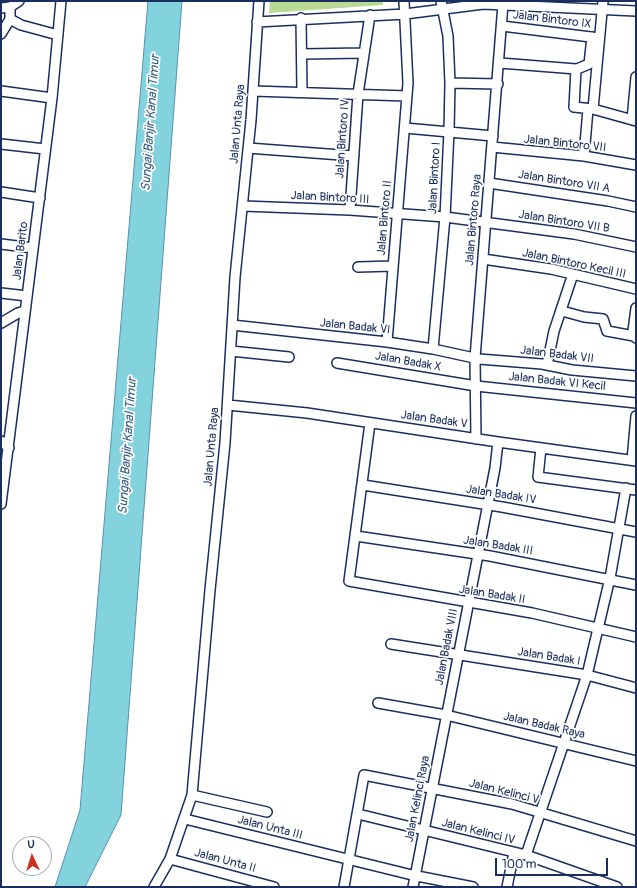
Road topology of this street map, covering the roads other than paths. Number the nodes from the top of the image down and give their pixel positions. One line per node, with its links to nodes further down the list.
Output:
1 (61, 1): 17 (street, Jalan Barito)
2 (259, 1): 14 (street, Jalan Unta Raya)
3 (404, 1): 10 (street, Jalan Bintoro II)
4 (483, 2): 6 (street); 7 (street)
5 (12, 4): 13 (street)
6 (503, 4): 8 (street); 15 (street, Jalan Bintoro Raya)
7 (442, 5): 10 (street); 24 (street, Jalan Bintoro I)
8 (603, 6): 9 (street); 18 (street)
9 (636, 12)
10 (405, 14): 11 (street); 30 (street, Jalan Bintoro II)
11 (370, 15): 12 (street); 19 (street, Jalan Bintoro IV)
12 (301, 18): 14 (street); 20 (street)
13 (10, 19): 16 (street); 17 (street)
14 (257, 22): 26 (street, Jalan Unta Raya)
15 (502, 26): 18 (street, Jalan Bintoro IX); 21 (street, Jalan Bintoro Raya)
16 (1, 34)
17 (58, 35): 31 (street, Jalan Barito)
18 (595, 37): 22 (street); 32 (street)
19 (364, 53): 20 (street); 29 (street, Jalan Bintoro IV)
20 (302, 54): 28 (street)
21 (500, 63): 22 (street); 25 (street, Jalan Bintoro Raya)
22 (577, 70): 32 (street)
23 (636, 77): 33 (street)
24 (450, 83): 25 (street); 35 (street, Jalan Bintoro I)
25 (498, 84): 36 (street, Jalan Bintoro Raya)
26 (253, 91): 28 (street); 39 (street, Jalan Unta Raya)
27 (1, 92): 31 (street)
28 (302, 92): 29 (street)
29 (358, 94): 30 (street); 41 (street, Jalan Bintoro IV)
30 (407, 96): 34 (street, Jalan Bintoro II)
31 (52, 98): 40 (street, Jalan Barito)
32 (591, 109): 33 (street); 42 (street)
33 (634, 120)
34 (405, 128): 35 (street); 50 (street, Jalan Bintoro II)
35 (449, 132): 36 (street); 51 (street, Jalan Bintoro I)
36 (493, 136): 38 (street, Jalan Bintoro Raya)
37 (1, 144): 40 (street)
38 (492, 147): 42 (street, Jalan Bintoro VII); 44 (street, Jalan Bintoro Raya)
39 (248, 148): 41 (street); 47 (street, Jalan Unta Raya)
40 (45, 149): 46 (street, Jalan Barito)
41 (354, 156): 49 (street, Jalan Bintoro IV)
42 (584, 156): 43 (street, Jalan Bintoro VII)
43 (636, 165)
44 (489, 183): 48 (street, Jalan Bintoro VII A); 52 (street, Jalan Bintoro Raya)
45 (1, 192): 46 (street)
46 (40, 198): 55 (street, Jalan Barito)
47 (243, 206): 49 (street, Jalan Bintoro III); 67 (street, Jalan Unta Raya)
48 (636, 208)
49 (350, 210): 50 (street, Jalan Bintoro III)
50 (398, 214): 51 (street, Jalan Bintoro III); 57 (street, Jalan Bintoro II)
51 (445, 217): 52 (street, Jalan Bintoro III); 70 (street, Jalan Bintoro I)
52 (487, 222): 54 (street, Jalan Bintoro VII B); 56 (street, Jalan Bintoro Raya)
53 (1, 244): 55 (street)
54 (636, 247)
55 (33, 248): 62 (street, Jalan Barito)
56 (483, 259): 59 (street, Jalan Bintoro Kecil III); 73 (street, Jalan Bintoro Raya)
57 (394, 266): 58 (street); 69 (street, Jalan Bintoro II)
58 (358, 267)
59 (573, 274): 60 (street, Jalan Bintoro Kecil III); 64 (street)
60 (636, 289)
61 (1, 293): 62 (street)
62 (27, 296): 65 (street, Jalan Barito)
63 (636, 308): 68 (street)
64 (562, 311): 68 (street); 75 (street)
65 (26, 312): 66 (street); 85 (street, Jalan Barito)
66 (1, 323)
67 (232, 325): 69 (street, Jalan Badak VI); 71 (street, Jalan Unta Raya)
68 (635, 337)
69 (387, 342): 70 (street, Jalan Badak VI)
70 (433, 349): 73 (street, Jalan Badak VI)
71 (231, 351): 72 (street); 79 (street, Jalan Unta Raya)
72 (289, 357)
73 (475, 358): 75 (street, Jalan Badak VII); 77 (street, Jalan Bintoro Raya)
74 (337, 363): 77 (street, Jalan Badak X)
75 (547, 365): 76 (street, Jalan Badak VII)
76 (636, 376)
77 (476, 386): 78 (street, Jalan Badak VI Kecil); 82 (street, Jalan Bintoro Raya)
78 (636, 403)
79 (228, 405): 81 (street, Jalan Badak V); 112 (street, Jalan Unta Raya)
80 (636, 416): 88 (street)
81 (370, 423): 82 (street, Jalan Badak V); 89 (street)
82 (476, 439): 84 (street, Jalan Badak V)
83 (1, 441): 85 (street)
84 (498, 442): 86 (street, Jalan Badak V); 93 (street, Jalan Badak VIII)
85 (9, 448): 87 (street, Jalan Barito)
86 (541, 448): 88 (street, Jalan Badak V); 90 (street)
87 (4, 458): 92 (street, Jalan Barito)
88 (634, 461)
89 (363, 485): 93 (street, Jalan Badak IV); 96 (street)
90 (626, 488): 91 (street); 94 (street)
91 (636, 490)
92 (1, 504)
93 (488, 505): 94 (street, Jalan Badak IV); 97 (street, Jalan Badak VIII)
94 (619, 528): 95 (street, Jalan Badak IV); 98 (street)
95 (636, 532)
96 (356, 536): 97 (street, Jalan Badak III); 100 (street, Jalan Badak II)
97 (478, 554): 98 (street, Jalan Badak III); 100 (street, Jalan Badak VIII)
98 (610, 578): 99 (street, Jalan Badak III); 101 (street)
99 (636, 584)
100 (468, 603): 101 (street, Jalan Badak II); 104 (street, Jalan Badak VIII)
101 (598, 629): 102 (street, Jalan Badak II); 105 (street)
102 (636, 636)
103 (391, 644): 104 (street, Jalan Badak I)
104 (458, 654): 105 (street, Jalan Badak I); 108 (street, Jalan Badak VIII)
105 (587, 675): 106 (street, Jalan Badak I); 109 (street)
106 (636, 688)
107 (378, 703): 108 (street)
108 (446, 715): 109 (street, Jalan Badak Raya); 111 (street, Jalan Kelinci Raya)
109 (563, 742): 110 (street, Jalan Badak Raya); 114 (street)
110 (636, 761)
111 (432, 788): 114 (street, Jalan Kelinci V); 115 (street, Jalan Kelinci V); 117 (street, Jalan Kelinci Raya)
112 (192, 795): 113 (street); 116 (street, Jalan Unta Raya)
113 (267, 812)
114 (539, 812): 118 (street, Jalan Kelinci V); 120 (street)
115 (358, 814): 117 (street, Jalan Kelinci IV); 122 (street)
116 (185, 819): 121 (street, Jalan Unta Raya); 122 (street, Jalan Unta III)
117 (423, 831): 119 (street, Jalan Kelinci IV); 123 (street, Jalan Kelinci Raya)
118 (636, 842)
119 (514, 853): 120 (street, Jalan Kelinci IV); 129 (street)
120 (526, 855): 130 (street, Jalan Kelinci IV)
121 (170, 858): 124 (street, Jalan Unta Raya); 125 (street, Jalan Unta II)
122 (350, 860): 123 (street, Jalan Unta III); 126 (street)
123 (415, 876): 127 (street, Jalan Kelinci Raya); 128 (street, Jalan Unta III)
124 (157, 886)
125 (274, 887)
126 (344, 887)
127 (413, 887)
128 (473, 887)
129 (507, 887)
130 (618, 887)

